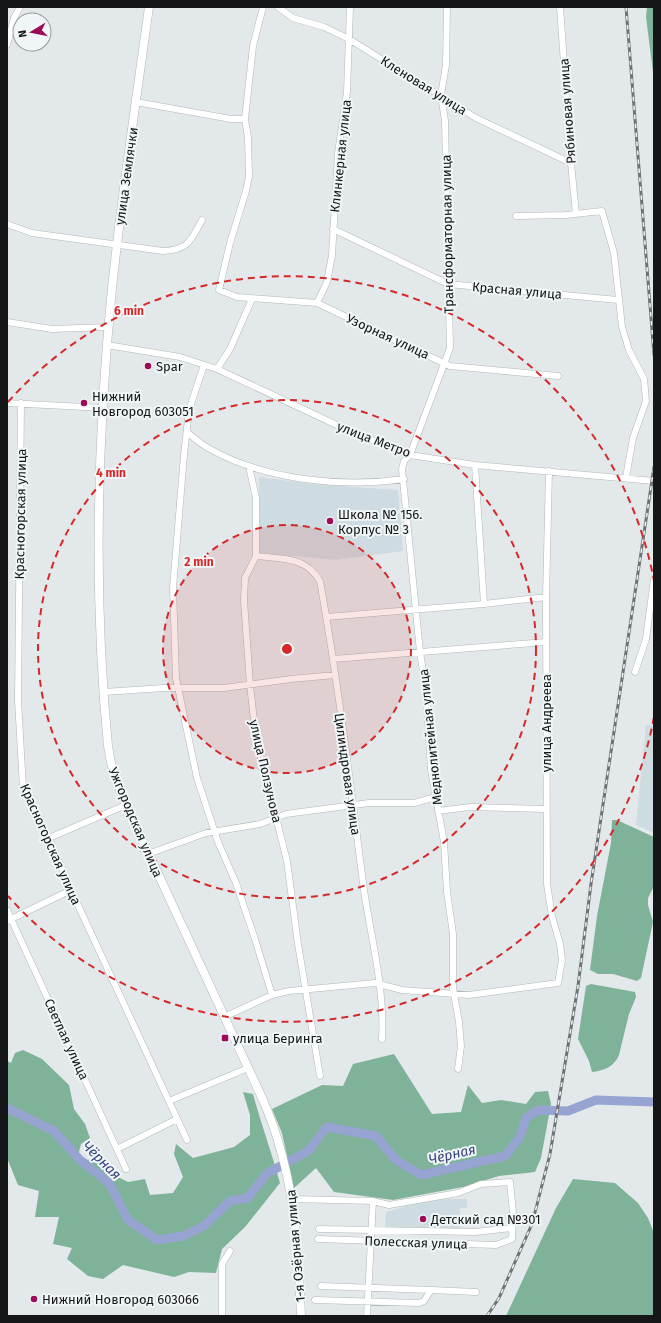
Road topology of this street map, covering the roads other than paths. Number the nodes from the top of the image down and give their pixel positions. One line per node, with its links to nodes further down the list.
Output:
1 (20, 7): 9 (street)
2 (149, 7): 11 (main road, улица Землячки)
3 (263, 7): 12 (street)
4 (278, 7): 8 (street, Кленовая улица)
5 (350, 7): 8 (street, Клинкерная улица)
6 (447, 7): 10 (street, Трансформаторная улица)
7 (560, 7): 13 (street, Рябиновая улица)
8 (349, 39): 10 (street, Кленовая улица); 18 (street, Клинкерная улица)
9 (7, 45)
10 (441, 95): 13 (street, Кленовая улица); 20 (street, Трансформаторная улица)
11 (136, 102): 12 (street); 19 (main road, улица Землячки)
12 (245, 119): 21 (street, Узорная улица)
13 (571, 164): 14 (street, Рябиновая улица)
14 (576, 214): 15 (street); 22 (street)
15 (516, 216)
16 (202, 220): 19 (street)
17 (7, 224): 19 (street)
18 (333, 229): 20 (street, Красная улица); 23 (street, Клинкерная улица)
19 (117, 246): 25 (main road, улица Землячки)
20 (448, 284): 22 (street, Красная улица); 27 (street, Трансформаторная улица)
21 (252, 299): 23 (street, Узорная улица); 29 (street)
22 (618, 300): 39 (street)
23 (317, 303): 27 (street, Узорная улица)
24 (7, 322): 25 (street)
25 (109, 327): 26 (main road, улица Землячки)
26 (107, 344): 28 (street, улица Метро); 33 (main road, Ужгородская улица)
27 (444, 363): 30 (street, Узорная улица); 35 (street, Трансформаторная улица)
28 (204, 364): 29 (street, улица Метро); 34 (street)
29 (217, 369): 35 (street, улица Метро)
30 (558, 376)
31 (7, 403): 32 (street)
32 (21, 403): 33 (street); 63 (street, Красногорская улица)
33 (104, 408): 55 (main road, Ужгородская улица)
34 (188, 433): 37 (street, улица Метро); 54 (street)
35 (410, 455): 36 (street, улица Метро); 40 (street, Меднолитейная улица)
36 (476, 465): 38 (street, улица Метро); 45 (street)
37 (249, 466): 40 (street, улица Метро); 42 (street, улица Ползунова)
38 (549, 471): 39 (street, улица Метро); 44 (street, улица Андреева)
39 (626, 477): 41 (street, улица Метро)
40 (404, 479): 46 (street, Меднолитейная улица)
41 (654, 481)
42 (256, 556): 47 (street, Цилиндровая улица); 53 (street, улица Ползунова)
43 (654, 579): 51 (street)
44 (546, 597): 45 (street); 48 (street, улица Андреева)
45 (484, 604): 46 (street)
46 (415, 610): 47 (street); 49 (street, Меднолитейная улица)
47 (326, 617): 50 (street, Цилиндровая улица)
48 (546, 642): 49 (street); 59 (street, улица Андреева)
49 (420, 652): 50 (street); 56 (street, Меднолитейная улица)
50 (333, 659): 52 (street, Цилиндровая улица)
51 (635, 672)
52 (335, 675): 53 (street); 57 (street, Цилиндровая улица)
53 (250, 685): 54 (street); 61 (street, улица Ползунова)
54 (179, 688): 55 (street); 62 (street)
55 (104, 692): 58 (main road, Ужгородская улица)
56 (436, 797): 57 (street); 60 (street, Меднолитейная улица)
57 (353, 804): 61 (street); 68 (street, Цилиндровая улица)
58 (126, 805): 63 (street); 64 (main road, Ужгородская улица)
59 (546, 809): 60 (street); 70 (street, улица Андреева)
60 (438, 811): 70 (street, Меднолитейная улица)
61 (276, 818): 62 (street); 69 (street, улица Ползунова)
62 (215, 831): 64 (street); 71 (street)
63 (49, 838): 65 (street, Красногорская улица)
64 (148, 854): 72 (main road, Ужгородская улица)
65 (71, 890): 67 (street); 77 (street, Красногорская улица)
66 (7, 910): 67 (street, Светлая улица)
67 (9, 920): 80 (street, Светлая улица)
68 (380, 984): 69 (street); 70 (street); 73 (street, Цилиндровая улица)
69 (306, 990): 71 (street); 76 (street, улица Ползунова)
70 (453, 994): 75 (street, Меднолитейная улица)
71 (272, 995): 72 (street)
72 (224, 1017): 74 (main road, Ужгородская улица)
73 (382, 1039)
74 (248, 1068): 77 (street); 82 (main road, Ужгородская улица)
75 (458, 1069)
76 (320, 1076)
77 (169, 1100): 78 (street, Красногорская улица)
78 (177, 1119): 79 (street, Красногорская улица); 80 (street)
79 (187, 1140)
80 (117, 1150): 81 (street, Светлая улица)
81 (126, 1169)
82 (288, 1177): 83 (main road, 1-я Озёрная улица)
83 (292, 1199): 84 (street); 98 (main road, 1-я Озёрная улица)
84 (373, 1201): 85 (street); 87 (street)
85 (512, 1228): 87 (street, Полесская улица); 89 (street, Полесская улица)
86 (319, 1229): 87 (street, Полесская улица)
87 (372, 1230): 89 (street)
88 (318, 1239): 89 (street, Полесская улица)
89 (371, 1241): 92 (street)
90 (230, 1251): 97 (street)
91 (322, 1286): 92 (street)
92 (369, 1287): 93 (street); 96 (street)
93 (431, 1290): 94 (street); 96 (street)
94 (476, 1292)
95 (315, 1300): 96 (street)
96 (368, 1301): 99 (street)
97 (222, 1316)
98 (301, 1316)
99 (367, 1316)

